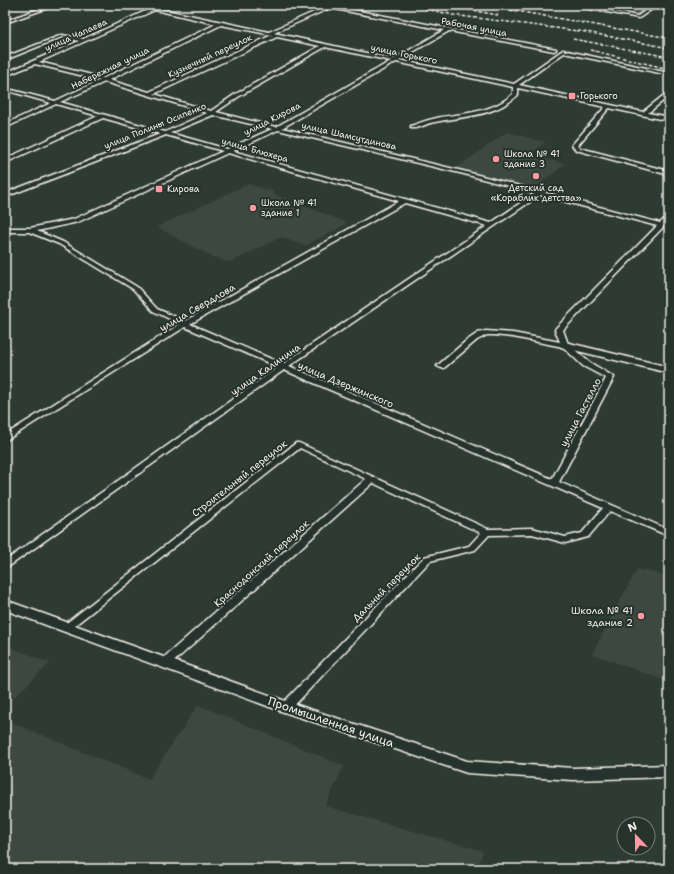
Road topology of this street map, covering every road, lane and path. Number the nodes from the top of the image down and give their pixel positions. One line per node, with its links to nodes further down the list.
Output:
1 (136, 5): 6 (street, улица Горького)
2 (321, 5): 4 (street, Рабочая улица)
3 (571, 5): 7 (street)
4 (329, 7): 10 (street, Рабочая улица); 11 (street)
5 (46, 8): 8 (street)
6 (154, 9): 9 (street, улица Горького); 13 (street, улица Чапаева)
7 (669, 9)
8 (5, 22)
9 (221, 23): 11 (street, улица Горького); 21 (street, Набережная улица)
10 (448, 30): 15 (street, Рабочая улица); 17 (street, улица Кирова)
11 (269, 33): 12 (street, улица Горького)
12 (278, 35): 14 (street, улица Горького); 25 (street, Кузнечный переулок)
13 (84, 40): 16 (street, улица Чапаева); 18 (street, улица Чапаева)
14 (325, 45): 17 (street, улица Горького); 28 (street, улица Полины Осипенко)
15 (554, 50)
16 (5, 59)
17 (396, 61): 22 (street, улица Горького); 34 (street, улица Кирова)
18 (34, 62): 20 (street, улица Чапаева); 21 (street, улица Шамсутдинова)
19 (669, 74): 22 (street)
20 (5, 75)
21 (104, 80): 25 (street, улица Шамсутдинова); 26 (street, Набережная улица)
22 (515, 86): 27 (street, улица Горького); 33 (street)
23 (14, 92): 26 (street, улица Блюхера)
24 (669, 93): 29 (street)
25 (149, 94): 28 (street, улица Шамсутдинова)
26 (55, 103): 30 (street, улица Блюхера); 32 (street, Набережная улица)
27 (608, 106): 29 (street, улица Горького); 38 (street)
28 (212, 113): 34 (street, улица Шамсутдинова); 35 (street, улица Полины Осипенко)
29 (643, 114): 31 (street, улица Горького)
30 (103, 116): 35 (street, улица Блюхера); 37 (street)
31 (669, 119)
32 (5, 126)
33 (413, 127)
34 (276, 129): 36 (street, улица Кирова); 39 (street, улица Шамсутдинова)
35 (164, 134): 36 (street, улица Блюхера); 40 (street, улица Полины Осипенко)
36 (226, 152): 41 (street, улица Блюхера); 46 (street, улица Кирова)
37 (5, 161)
38 (669, 173)
39 (539, 193): 43 (street, улица Калинина); 44 (street, улица Шамсутдинова)
40 (5, 195)
41 (404, 201): 43 (street, улица Блюхера); 47 (street, улица Свердлова)
42 (669, 216): 44 (street)
43 (491, 225): 50 (street, улица Калинина)
44 (660, 225): 48 (street)
45 (6, 229): 46 (street, улица Кирова)
46 (30, 230): 47 (street, улица Дзержинского)
47 (185, 324): 50 (street, улица Дзержинского); 52 (street, улица Свердлова)
48 (565, 346): 49 (street, улица Гастелло); 51 (main road); 54 (street, улица Гастелло)
49 (441, 366)
50 (283, 367): 54 (street, улица Дзержинского); 58 (street, улица Калинина)
51 (669, 370)
52 (5, 438)
53 (372, 479): 56 (street, Строительный переулок); 60 (street, Строительный переулок); 61 (street, Краснодонский переулок)
54 (554, 484): 55 (street, улица Дзержинского)
55 (609, 507): 56 (street); 57 (street, улица Дзержинского)
56 (488, 532): 62 (street, Дальний переулок)
57 (669, 533)
58 (5, 565)
59 (5, 605): 60 (main road, Промышленная улица)
60 (67, 627): 61 (main road, Промышленная улица)
61 (165, 663): 62 (main road, Промышленная улица)
62 (286, 707): 63 (main road, Промышленная улица)
63 (669, 771)

